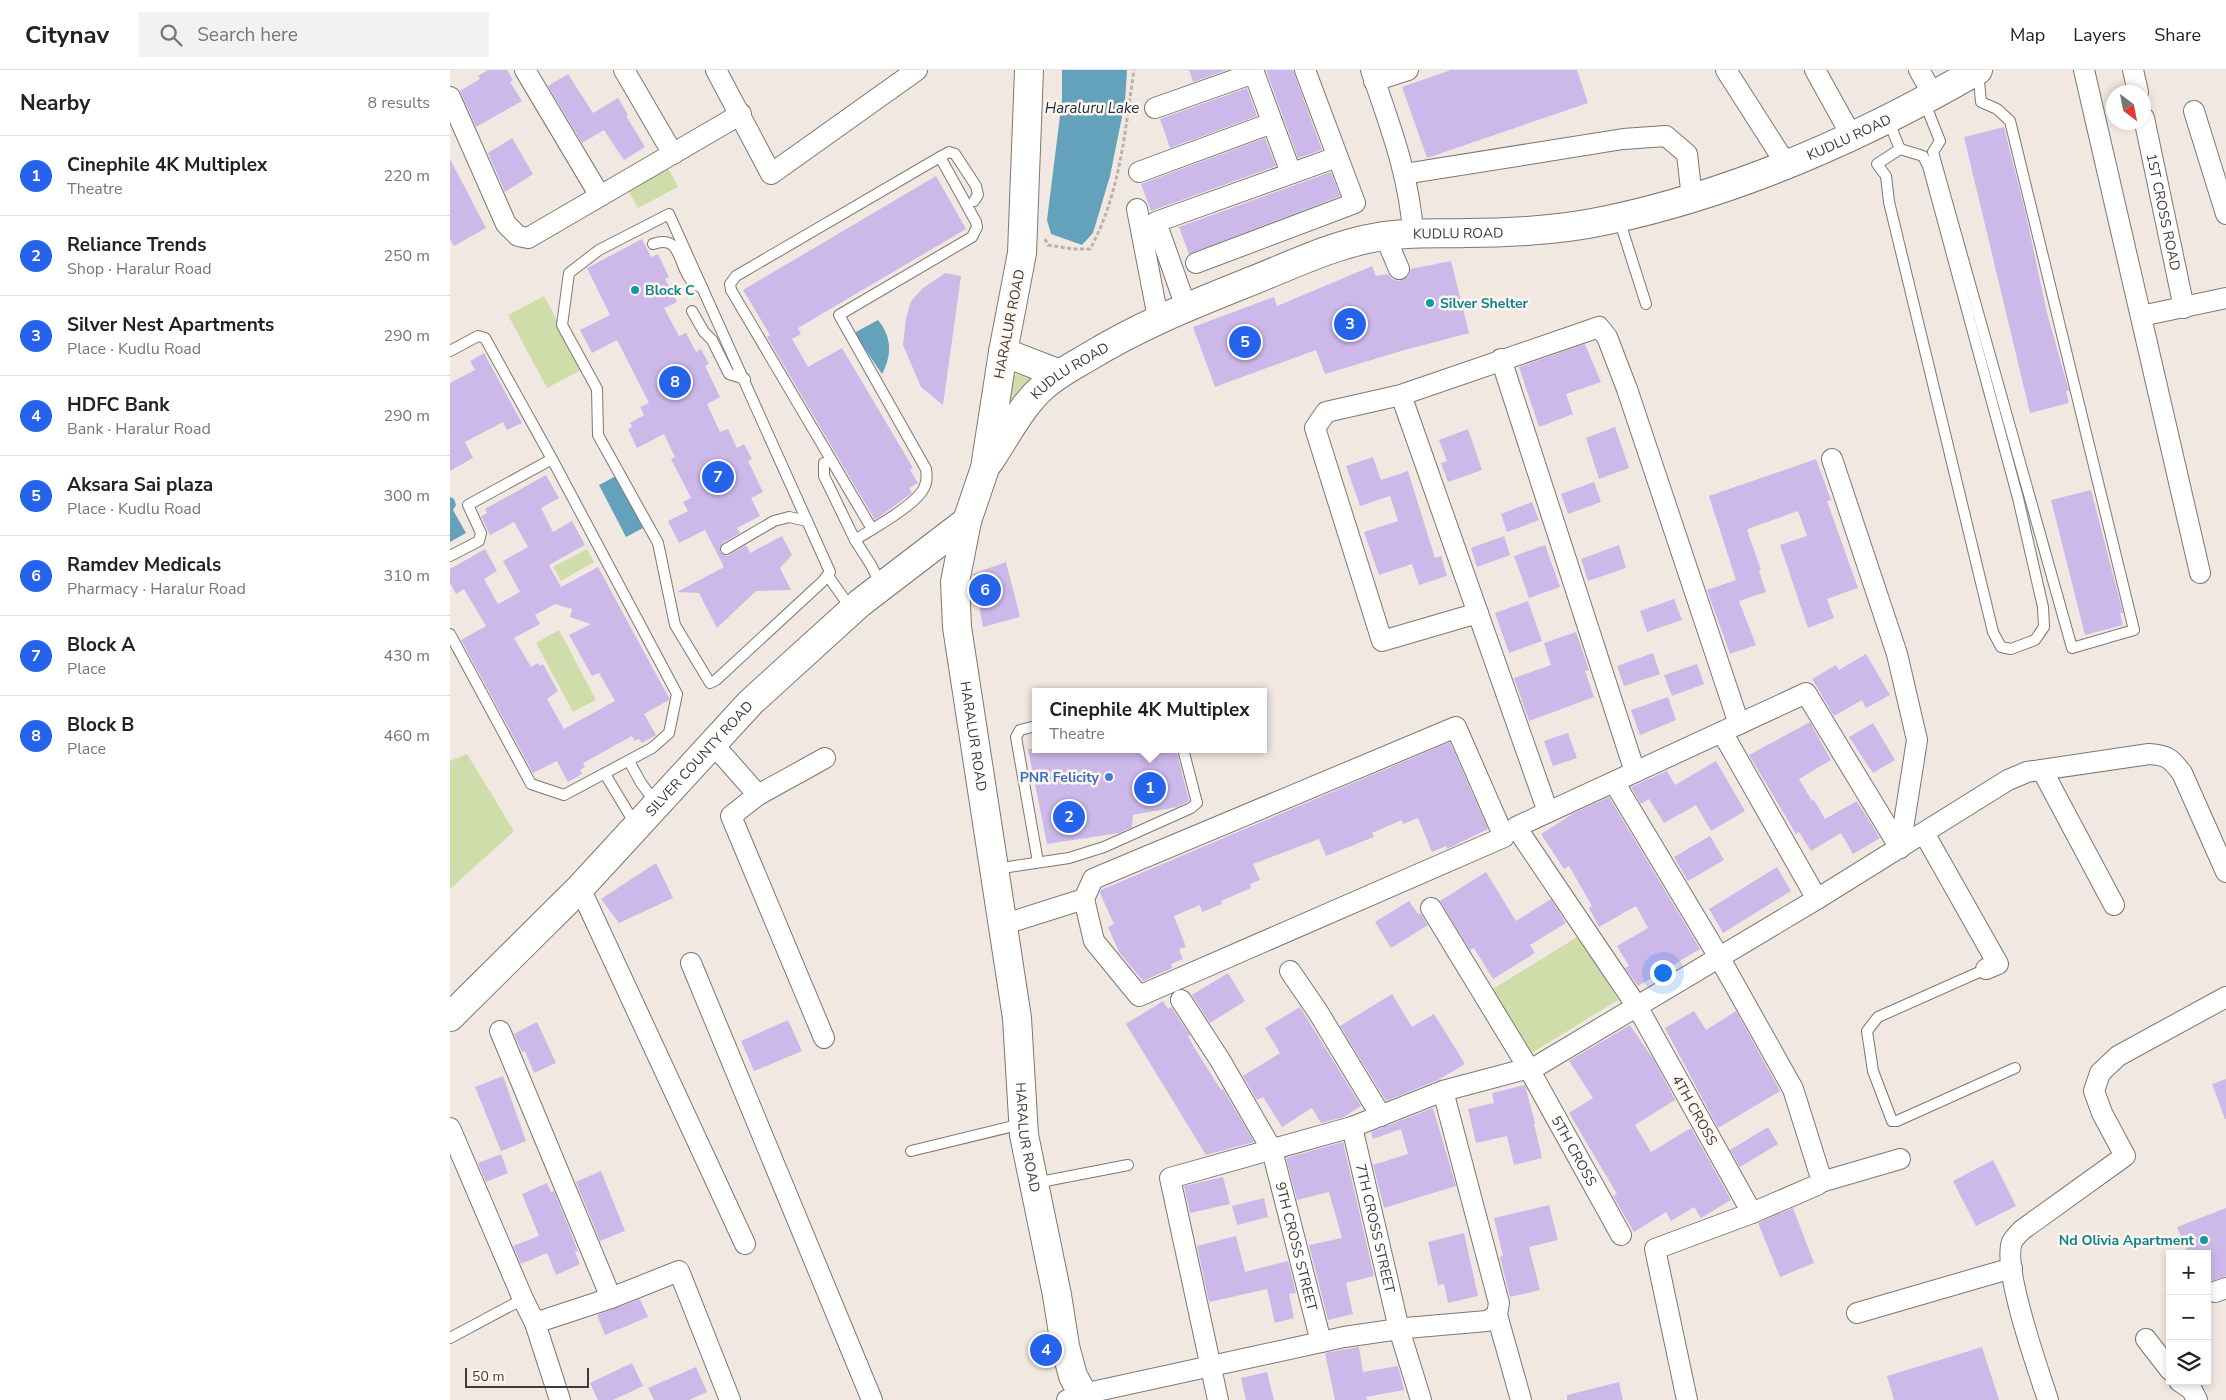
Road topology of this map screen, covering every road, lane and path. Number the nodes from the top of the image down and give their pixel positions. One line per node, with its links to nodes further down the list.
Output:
1 (525, 70): 35 (street)
2 (624, 70): 28 (street)
3 (716, 70): 22 (street)
4 (917, 70): 22 (street)
5 (1029, 70): 56 (street, HARALUR ROAD)
6 (1134, 70): 43 (path)
7 (1305, 70): 29 (street)
8 (1408, 70): 16 (street)
9 (1726, 70): 31 (street)
10 (1815, 70): 26 (street)
11 (1919, 70): 19 (street)
12 (1978, 70): 19 (street, KUDLU ROAD); 19 (lane)
13 (2084, 70): 53 (street)
14 (2133, 70): 17 (street)
15 (1254, 72): 20 (street); 24 (street)
16 (1372, 76): 34 (street)
17 (2136, 85)
18 (450, 98): 35 (street)
19 (1929, 105): 23 (street, KUDLU ROAD)
20 (1155, 108)
21 (2194, 111): 39 (street)
22 (740, 114): 28 (street)
23 (1887, 119): 26 (street, KUDLU ROAD); 27 (lane)
24 (1272, 124): 32 (street); 33 (street)
25 (2147, 130): 51 (street, 1ST CROSS ROAD)
26 (1851, 135): 31 (street, KUDLU ROAD)
27 (1900, 150): 27 (lane)
28 (673, 154): 35 (street)
29 (1337, 156): 33 (street); 45 (street)
30 (940, 157): 37 (lane); 67 (lane); 67 (lane)
31 (1786, 164): 36 (street, KUDLU ROAD)
32 (1139, 172)
33 (1291, 173): 50 (street)
34 (1404, 174): 36 (street); 41 (street)
35 (600, 196)
36 (1692, 198): 40 (street, KUDLU ROAD)
37 (974, 201)
38 (1136, 209): 54 (street)
39 (2226, 214)
40 (1619, 218): 41 (street, KUDLU ROAD); 49 (lane)
41 (1413, 234): 42 (street, KUDLU ROAD)
42 (1385, 236): 46 (street); 50 (street, KUDLU ROAD)
43 (1044, 237)
44 (653, 244): 47 (lane)
45 (1196, 263)
46 (1399, 269)
47 (704, 289): 59 (lane); 72 (lane)
48 (2226, 298): 51 (street)
49 (1646, 304)
50 (1186, 307): 54 (street, KUDLU ROAD)
51 (2184, 308): 53 (street)
52 (692, 311): 59 (lane)
53 (2141, 316): 71 (street)
54 (1158, 318): 58 (street, KUDLU ROAD)
55 (450, 351): 61 (lane)
56 (1003, 352): 58 (street); 64 (street, HARALUR ROAD)
57 (1501, 359): 60 (street); 78 (street); 84 (street)
58 (1060, 374): 64 (street, KUDLU ROAD)
59 (745, 379): 65 (lane)
60 (1401, 395): 75 (street); 75 (street)
61 (552, 459): 70 (lane); 82 (lane)
62 (1832, 459): 92 (street)
63 (824, 464): 68 (lane)
64 (985, 468): 66 (street, HARALUR ROAD)
65 (806, 521): 69 (lane); 72 (lane)
66 (967, 521): 73 (street, SILVER COUNTY ROAD); 94 (street, HARALUR ROAD)
67 (872, 529): 68 (lane)
68 (855, 540): 73 (lane)
69 (726, 549)
70 (450, 556)
71 (2200, 573)
72 (825, 579): 74 (lane)
73 (882, 586): 74 (street, SILVER COUNTY ROAD)
74 (850, 612): 79 (street, SILVER COUNTY ROAD)
75 (1478, 613): 89 (street)
76 (450, 634): 85 (lane)
77 (1032, 727): 93 (lane)
78 (1730, 728): 84 (street); 92 (street); 97 (street)
79 (713, 744): 87 (street); 88 (street, SILVER COUNTY ROAD)
80 (1184, 753): 93 (lane)
81 (825, 758): 87 (street)
82 (629, 761): 85 (lane); 88 (lane)
83 (2042, 770): 91 (street); 95 (street); 99 (street)
84 (1635, 772): 86 (street)
85 (605, 774): 90 (lane)
86 (1614, 782): 89 (street); 102 (street)
87 (758, 795): 111 (street)
88 (657, 804): 90 (street, SILVER COUNTY ROAD)
89 (1548, 812): 108 (street, 4TH CROSS)
90 (636, 826): 96 (street, SILVER COUNTY ROAD)
91 (1924, 833): 92 (street); 104 (street)
92 (1900, 848): 97 (street)
93 (1038, 862): 94 (lane)
94 (994, 869): 101 (street, HARALUR ROAD)
95 (2226, 872)
96 (580, 888): 109 (street, SILVER COUNTY ROAD); 127 (street)
97 (1817, 899): 102 (street)
98 (1084, 900): 98 (street); 101 (street)
99 (2114, 905)
100 (1431, 908): 113 (street, 5TH CROSS)
101 (1002, 925): 116 (street, HARALUR ROAD)
102 (1719, 957): 108 (street); 123 (street)
103 (691, 963): 144 (street)
104 (1986, 969): 112 (lane)
105 (1290, 971): 115 (street)
106 (2226, 997): 128 (street)
107 (1181, 1000): 119 (street, 9TH CROSS STREET)
108 (1638, 1008): 113 (street); 125 (street, 4TH CROSS)
109 (450, 1017)
110 (500, 1031): 129 (street)
111 (824, 1038)
112 (2014, 1068)
113 (1529, 1069): 114 (street); 126 (street, 5TH CROSS)
114 (1443, 1092): 115 (street); 132 (street)
115 (1381, 1116): 117 (street)
116 (1023, 1124): 120 (lane); 124 (street, HARALUR ROAD)
117 (1352, 1127): 119 (street); 134 (street, 7TH CROSS STREET)
118 (450, 1128): 130 (street)
119 (1272, 1150): 137 (street, 9TH CROSS STREET); 139 (street)
120 (912, 1151)
121 (1900, 1159): 123 (street)
122 (1128, 1165): 124 (lane)
123 (1821, 1182): 125 (street)
124 (1034, 1183): 141 (street, HARALUR ROAD)
125 (1752, 1213): 148 (street)
126 (1621, 1234)
127 (745, 1244)
128 (2012, 1268): 131 (street); 149 (street)
129 (611, 1298): 133 (street); 143 (street)
130 (523, 1299): 133 (street); 135 (lane)
131 (1857, 1313)
132 (1497, 1315): 134 (street); 147 (street)
133 (535, 1323): 142 (street)
134 (1399, 1329): 137 (street); 146 (street, 7TH CROSS STREET)
135 (450, 1338)
136 (2146, 1340): 138 (street)
137 (1321, 1342): 139 (street)
138 (2166, 1365)
139 (1209, 1366): 141 (street); 145 (street)
140 (2185, 1385): 150 (street)
141 (1079, 1398)
142 (559, 1400)
143 (730, 1400)
144 (872, 1400)
145 (1218, 1400)
146 (1421, 1400)
147 (1521, 1400)
148 (1687, 1400)
149 (2048, 1400)
150 (2196, 1400)

